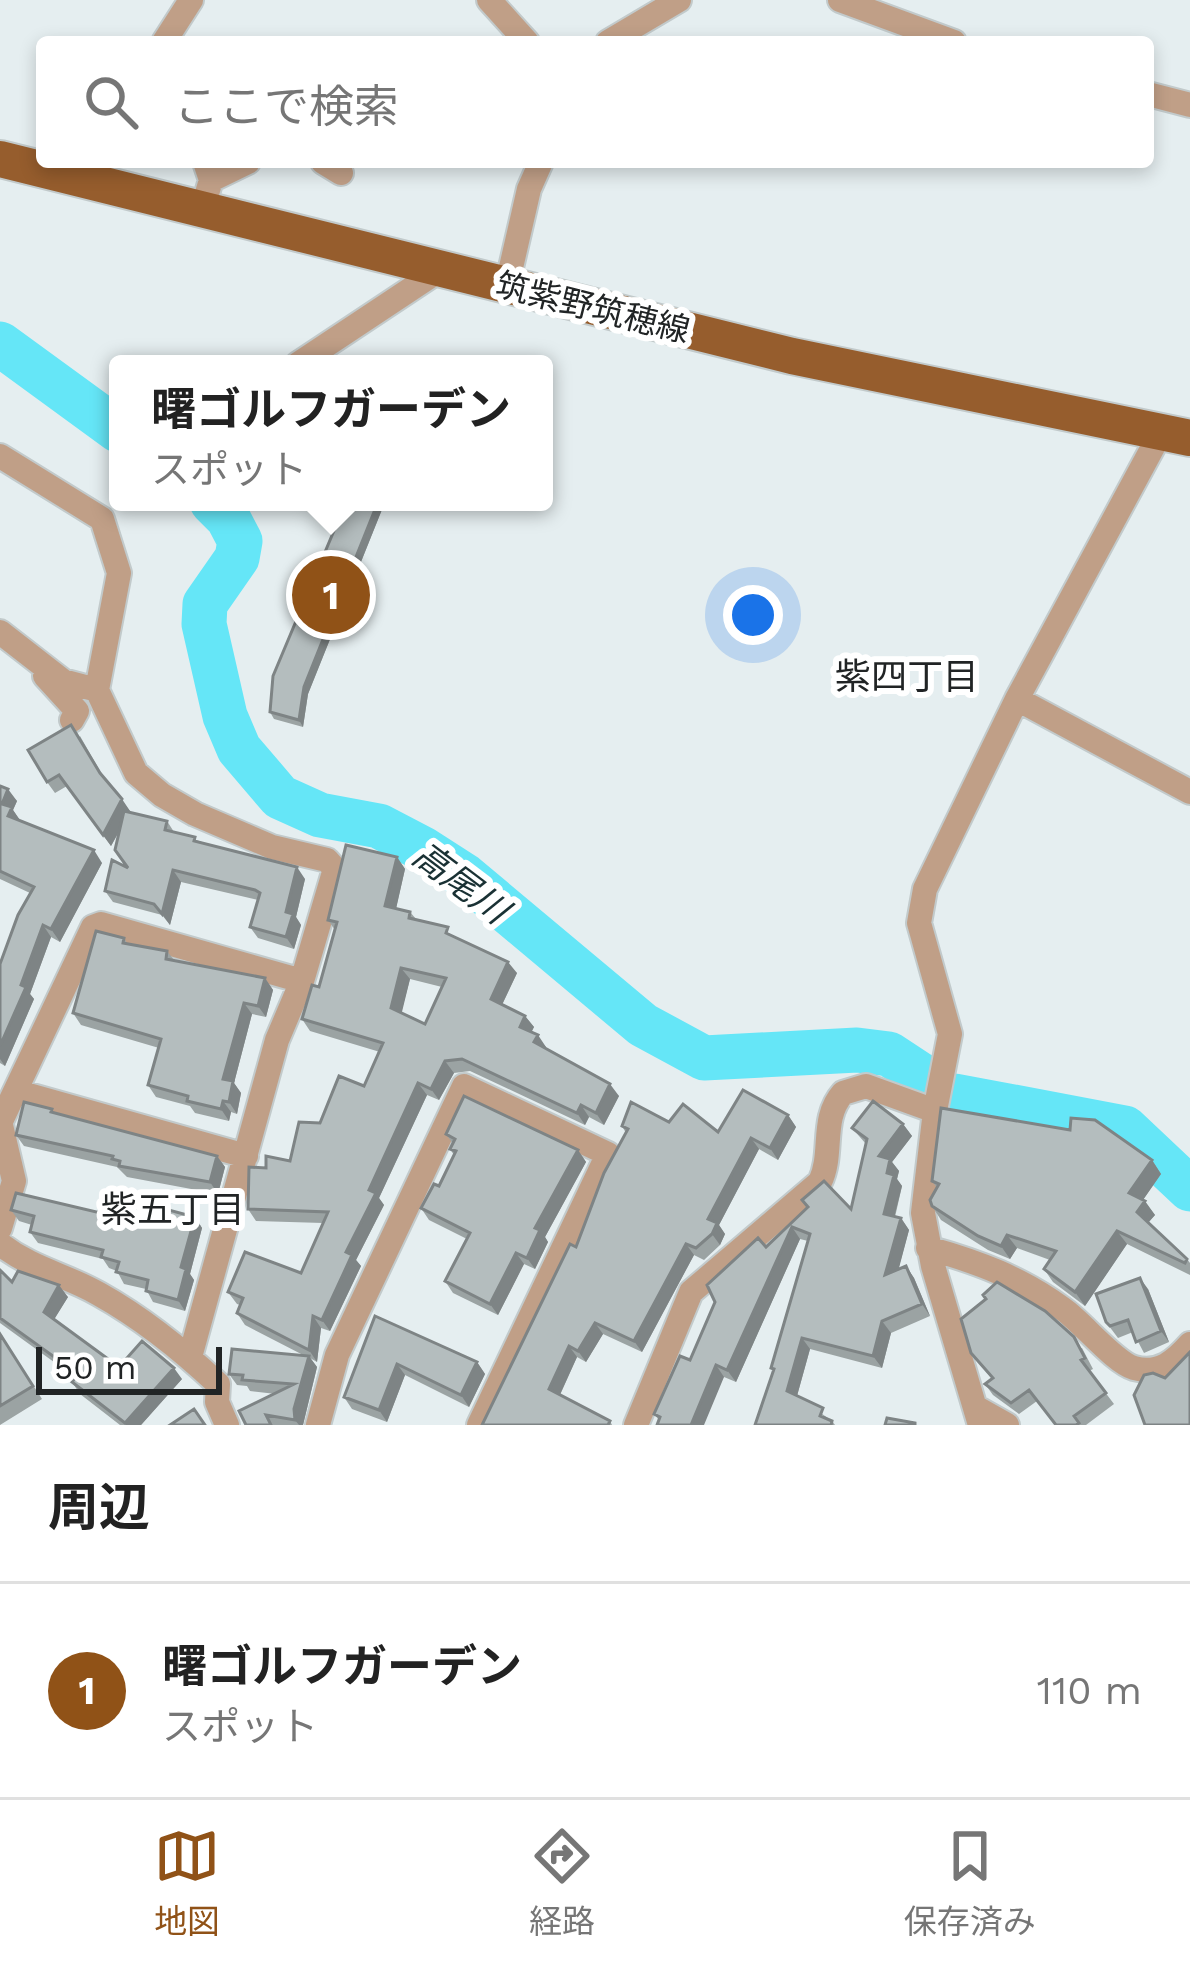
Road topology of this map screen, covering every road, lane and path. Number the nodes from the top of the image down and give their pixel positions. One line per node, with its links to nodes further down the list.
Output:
1 (191, 0): 7 (street)
2 (489, 0): 8 (street)
3 (633, 0): 6 (street)
4 (679, 0): 6 (street)
5 (840, 0): 10 (street)
6 (629, 26): 9 (street)
7 (168, 36)
8 (522, 36)
9 (616, 36)
10 (938, 36)
11 (1154, 96): 12 (street)
12 (1190, 105)
13 (0, 159): 14 (main road, 筑紫野筑穂線)
14 (36, 163)
15 (74, 168): 18 (main road, 筑紫野筑穂線)
16 (237, 168): 18 (street)
17 (538, 168): 20 (street)
18 (206, 184): 19 (main road, 筑紫野筑穂線)
19 (438, 271): 20 (main road, 筑紫野筑穂線); 21 (street)
20 (508, 285): 22 (main road, 筑紫野筑穂線)
21 (312, 355)
22 (1175, 436): 27 (street)
23 (0, 456): 26 (street)
24 (0, 632): 25 (street)
25 (25, 653): 26 (street); 28 (street)
26 (97, 691): 30 (street)
27 (1017, 699): 29 (street); 32 (street)
28 (72, 720)
29 (1190, 792)
30 (302, 981): 31 (street); 34 (street)
31 (18, 1092): 33 (street); 34 (street)
32 (935, 1111): 37 (street); 44 (street)
33 (0, 1121): 35 (street)
34 (245, 1156): 39 (street)
35 (0, 1228)
36 (0, 1244): 39 (street)
37 (928, 1248): 38 (street); 40 (street)
38 (1190, 1345)
39 (190, 1357): 41 (street)
40 (978, 1416): 45 (street)
41 (226, 1425)
42 (318, 1425): 43 (street)
43 (479, 1425)
44 (637, 1425)
45 (1006, 1425)

